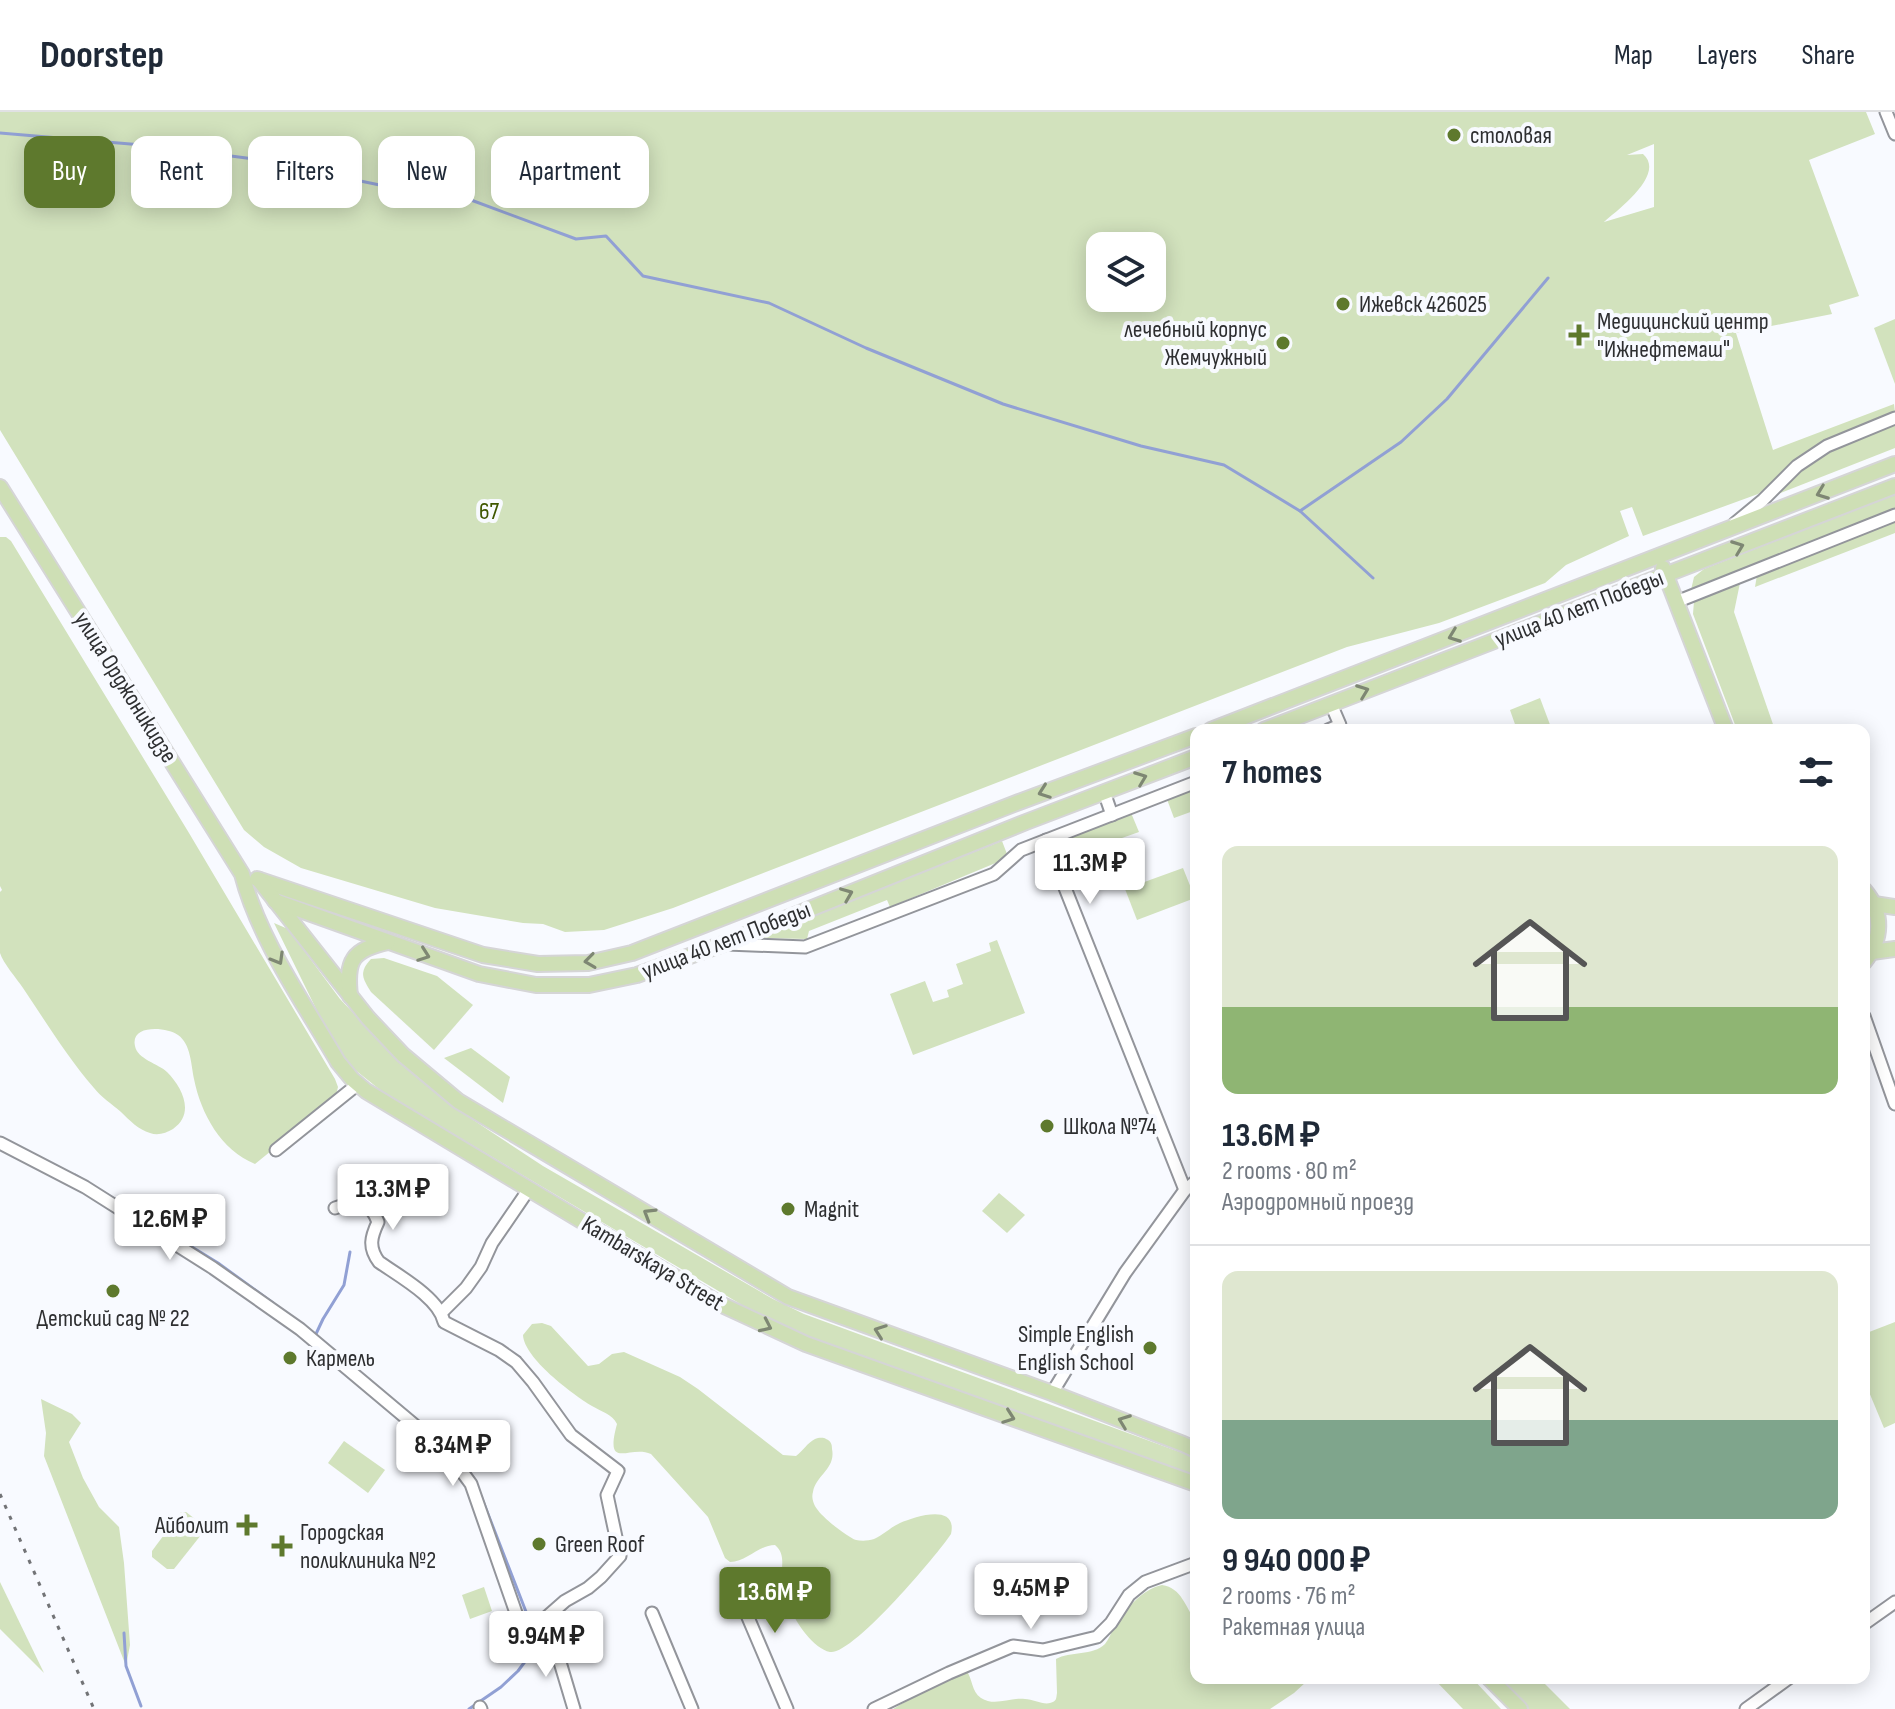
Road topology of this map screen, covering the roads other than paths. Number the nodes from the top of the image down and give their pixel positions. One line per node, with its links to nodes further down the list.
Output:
1 (1886, 112): 2 (street)
2 (1895, 134)
3 (1895, 418): 8 (street, улица 40 лет Победы)
4 (1895, 464): 8 (main road, улица 40 лет Победы, one-way to 8)
5 (1895, 486): 10 (main road, улица 40 лет Победы, one-way to 5)
6 (0, 487): 24 (main road, улица Орджоникидзе)
7 (1895, 515): 11 (street, улица 40 лет Победы)
8 (1726, 530): 9 (main road, улица 40 лет Победы)
9 (1658, 557): 10 (main road); 13 (main road, улица 40 лет Победы, one-way to 13)
10 (1666, 575): 11 (main road); 12 (main road, улица 40 лет Победы, one-way to 10)
11 (1676, 602): 16 (main road)
12 (1331, 704): 14 (main road, улица 40 лет Победы); 15 (street)
13 (1227, 724)
14 (1279, 724)
15 (1340, 724)
16 (1724, 724)
17 (1190, 738): 25 (main road, улица 40 лет Победы, one-way to 25)
18 (1190, 759): 20 (main road, улица 40 лет Победы, one-way to 18)
19 (1190, 784): 21 (street)
20 (1104, 792): 21 (street); 32 (main road, улица 40 лет Победы, one-way to 20)
21 (1112, 815): 22 (street)
22 (1046, 840): 32 (street); 44 (street)
23 (259, 880): 24 (main road); 25 (main road, улица 40 лет Победы); 27 (main road, Kambarskaya Street)
24 (244, 881): 27 (main road, улица 40 лет Победы); 38 (main road, Kambarskaya Street, one-way to 38)
25 (304, 894): 30 (main road)
26 (1870, 898): 28 (main road)
27 (275, 900): 30 (main road, улица 40 лет Победы); 36 (main road, Kambarskaya Street)
28 (1874, 904): 29 (main road); 34 (main road)
29 (1895, 907)
30 (298, 910): 31 (main road, улица 40 лет Победы)
31 (388, 942): 32 (main road, улица 40 лет Победы, one-way to 32); 36 (main road)
32 (723, 944)
33 (1895, 949): 35 (main road)
34 (1870, 953)
35 (1870, 956)
36 (350, 997): 47 (main road, Kambarskaya Street, one-way to 36)
37 (1870, 1033): 39 (street)
38 (358, 1084): 41 (street); 43 (main road, Kambarskaya Street)
39 (1895, 1104)
40 (0, 1143): 55 (street)
41 (276, 1150)
42 (1190, 1186): 44 (street)
43 (529, 1189): 46 (street); 49 (main road, Kambarskaya Street, one-way to 49)
44 (1185, 1190): 47 (street)
45 (335, 1208): 46 (street)
46 (442, 1312): 55 (street)
47 (1052, 1393): 48 (main road, Kambarskaya Street, one-way to 47)
48 (1190, 1448)
49 (1190, 1482)
50 (1190, 1565): 61 (street)
51 (730, 1575): 60 (street)
52 (1895, 1602): 54 (street)
53 (652, 1613): 59 (street)
54 (1870, 1620)
55 (540, 1623): 58 (street)
56 (1495, 1684): 62 (main road)
57 (1781, 1684): 63 (street)
58 (574, 1709)
59 (692, 1709)
60 (787, 1709)
61 (874, 1709)
62 (1520, 1709)
63 (1746, 1709)

